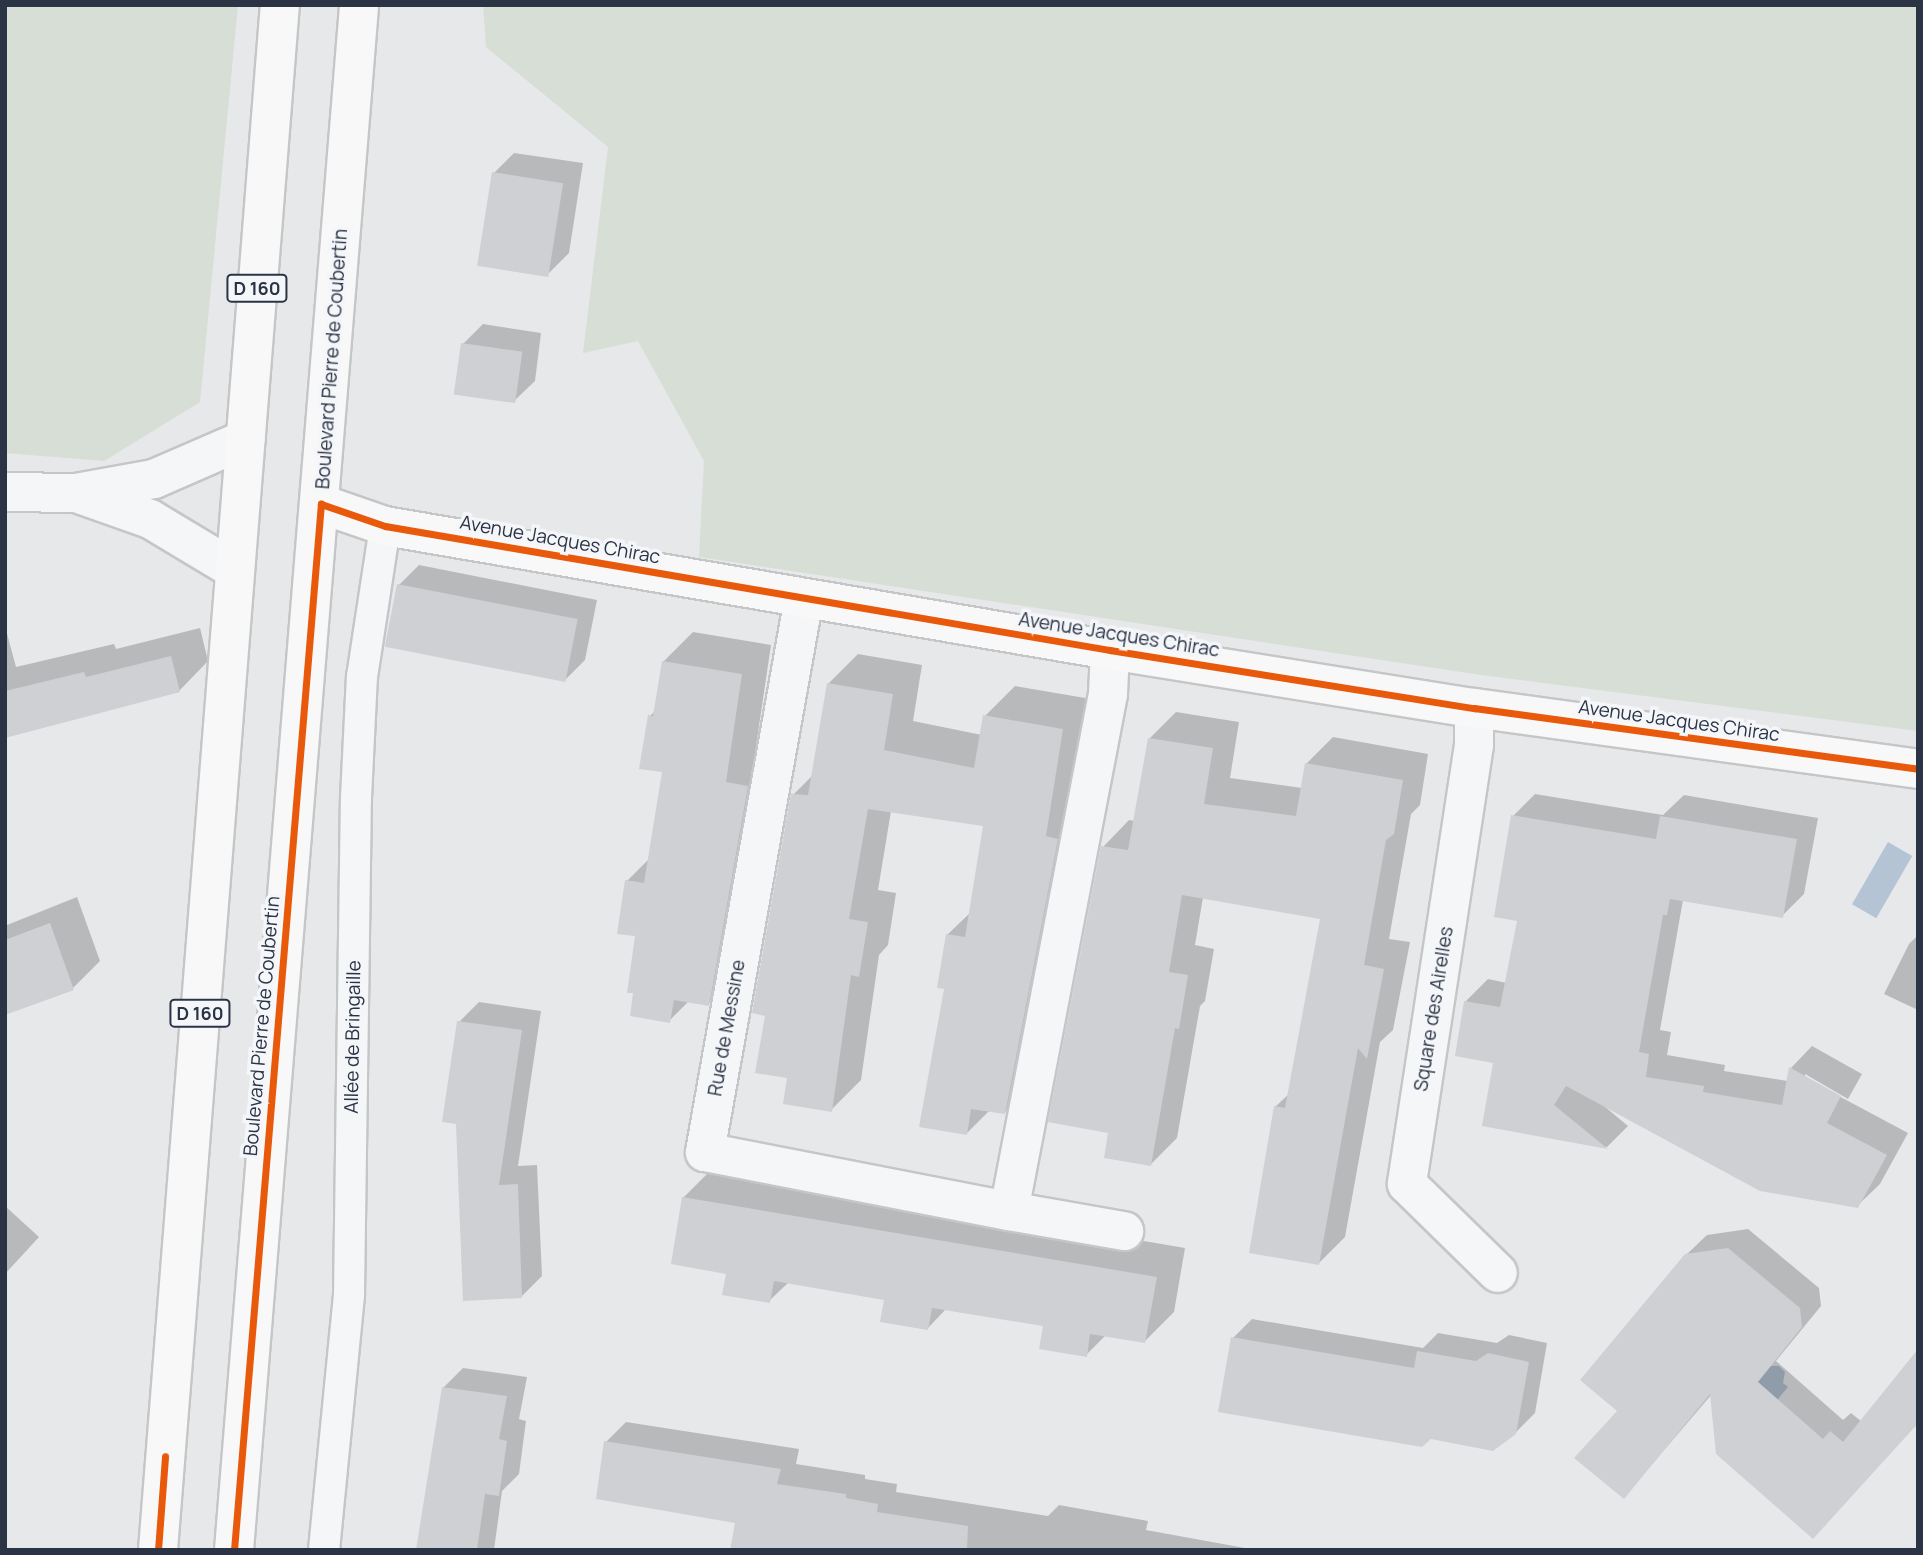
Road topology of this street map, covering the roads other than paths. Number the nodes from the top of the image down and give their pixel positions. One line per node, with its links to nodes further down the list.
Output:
1 (280, 5): 3 (main road, D 160)
2 (359, 5): 6 (main road, Boulevard Pierre de Coubertin)
3 (246, 439): 5 (street); 8 (main road, D 160)
4 (5, 492): 5 (street)
5 (76, 493): 8 (street)
6 (321, 504): 7 (main road, Avenue Jacques Chirac); 17 (main road, Boulevard Pierre de Coubertin)
7 (385, 526): 9 (main road, Avenue Jacques Chirac); 18 (lane, Allée de Bringaille)
8 (235, 570): 16 (main road, D 160)
9 (804, 598): 10 (main road, Avenue Jacques Chirac); 13 (street, Rue de Messine)
10 (1110, 650): 11 (main road, Avenue Jacques Chirac); 13 (street)
11 (1474, 708): 12 (main road, Avenue Jacques Chirac); 15 (street, Square des Airelles)
12 (1918, 769)
13 (1009, 1211): 14 (street, Rue de Messine)
14 (1124, 1231)
15 (1498, 1273)
16 (158, 1550)
17 (234, 1550)
18 (324, 1550)

